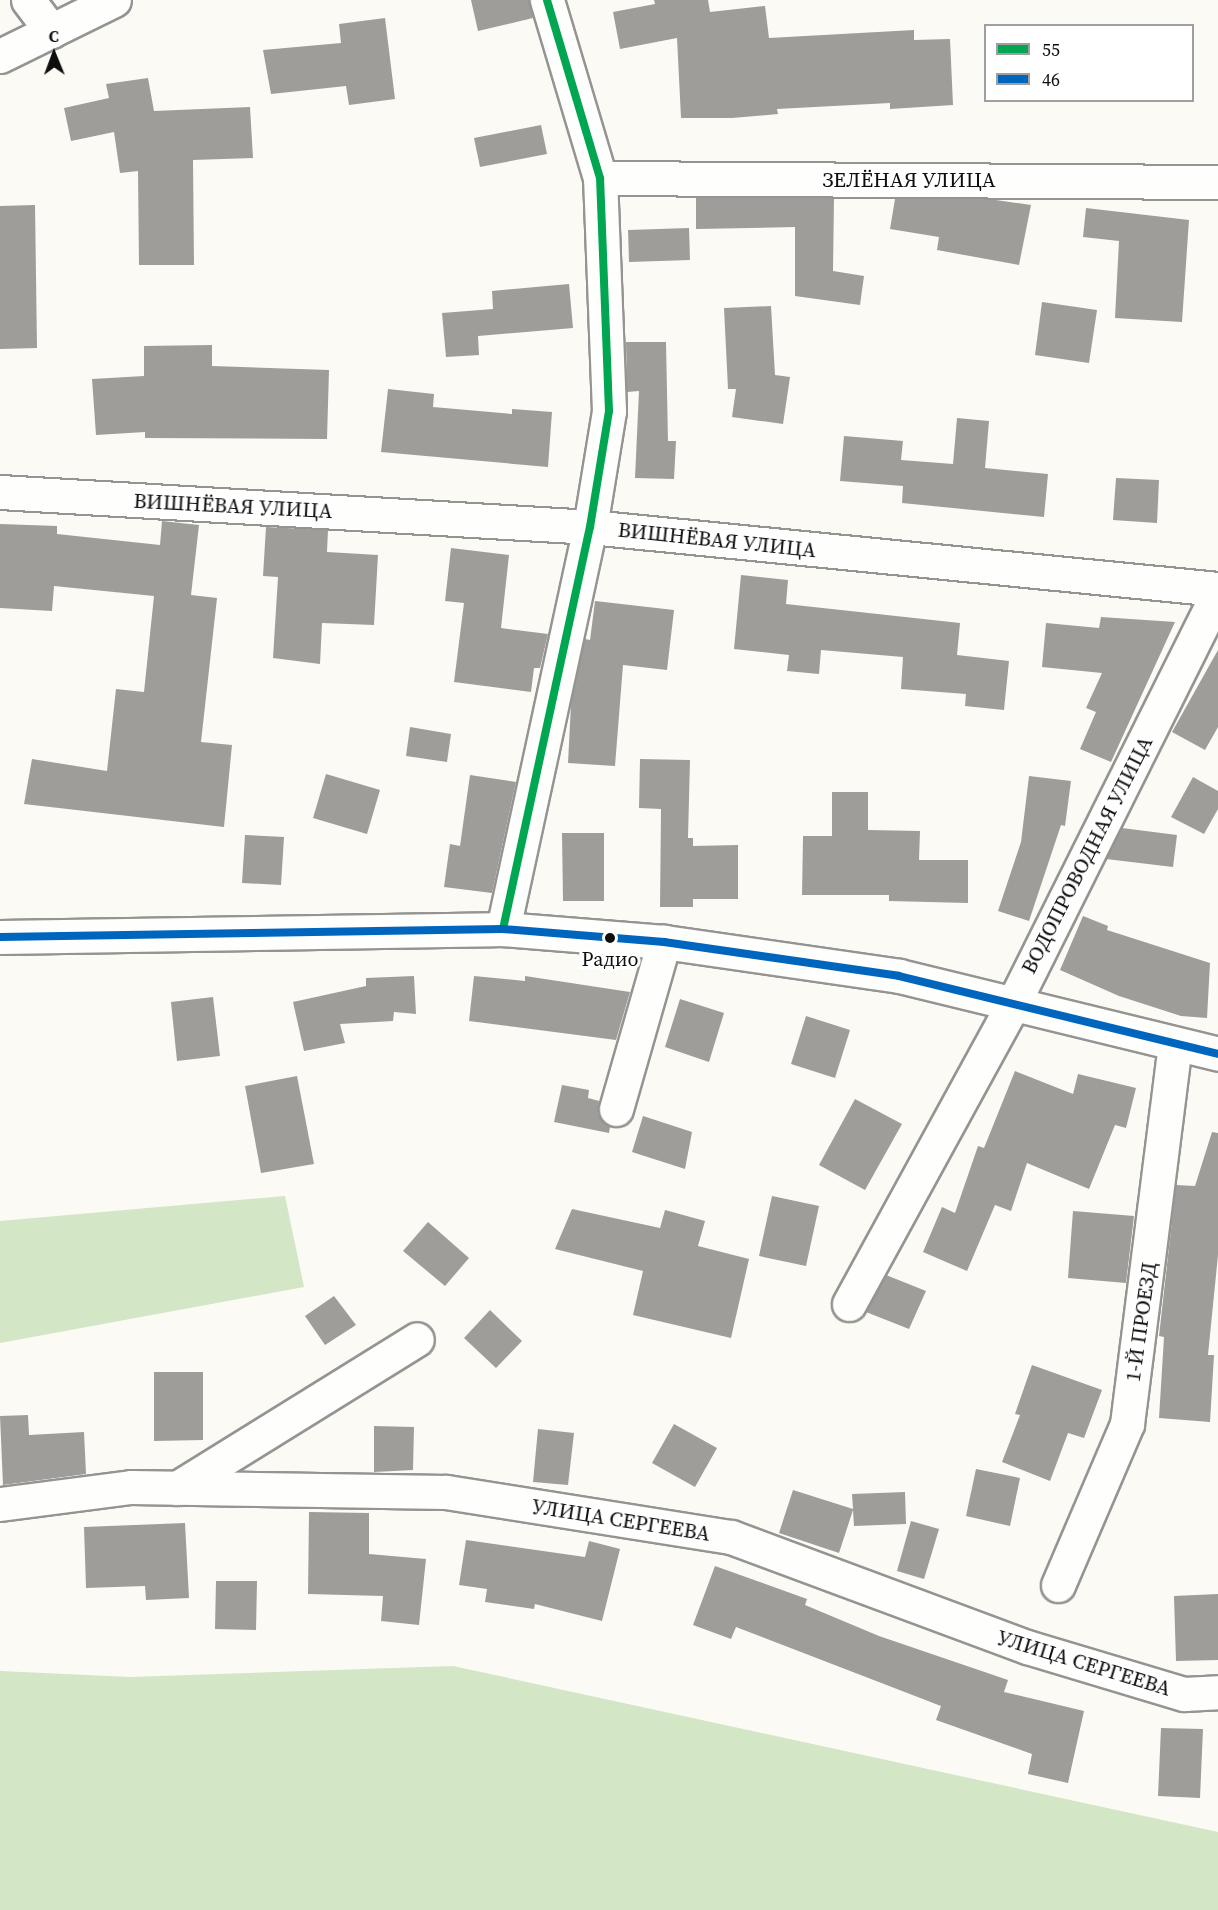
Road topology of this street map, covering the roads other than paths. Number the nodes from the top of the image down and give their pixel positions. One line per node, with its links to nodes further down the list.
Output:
1 (28, 0): 4 (street)
2 (114, 0): 4 (street)
3 (547, 0): 6 (street)
4 (51, 31): 5 (street)
5 (0, 56)
6 (600, 177): 7 (street, ЗЕЛЁНАЯ УЛИЦА); 9 (street)
7 (1218, 182)
8 (0, 492): 9 (street, ВИШНЁВАЯ УЛИЦА)
9 (590, 528): 10 (street, ВИШНЁВАЯ УЛИЦА); 11 (street)
10 (1218, 591): 14 (street, ВОДОПРОВОДНАЯ УЛИЦА)
11 (503, 929): 12 (street); 13 (street)
12 (0, 937)
13 (664, 942): 14 (street); 17 (street)
14 (1014, 1002): 15 (street); 18 (street, ВОДОПРОВОДНАЯ УЛИЦА)
15 (1175, 1045): 16 (street); 22 (street, 1-Й ПРОЕЗД)
16 (1218, 1054)
17 (616, 1108)
18 (849, 1304)
19 (417, 1338): 20 (street)
20 (177, 1488): 21 (street, УЛИЦА СЕРГЕЕВА); 23 (street, УЛИЦА СЕРГЕЕВА)
21 (0, 1504)
22 (1058, 1585)
23 (1218, 1692)

